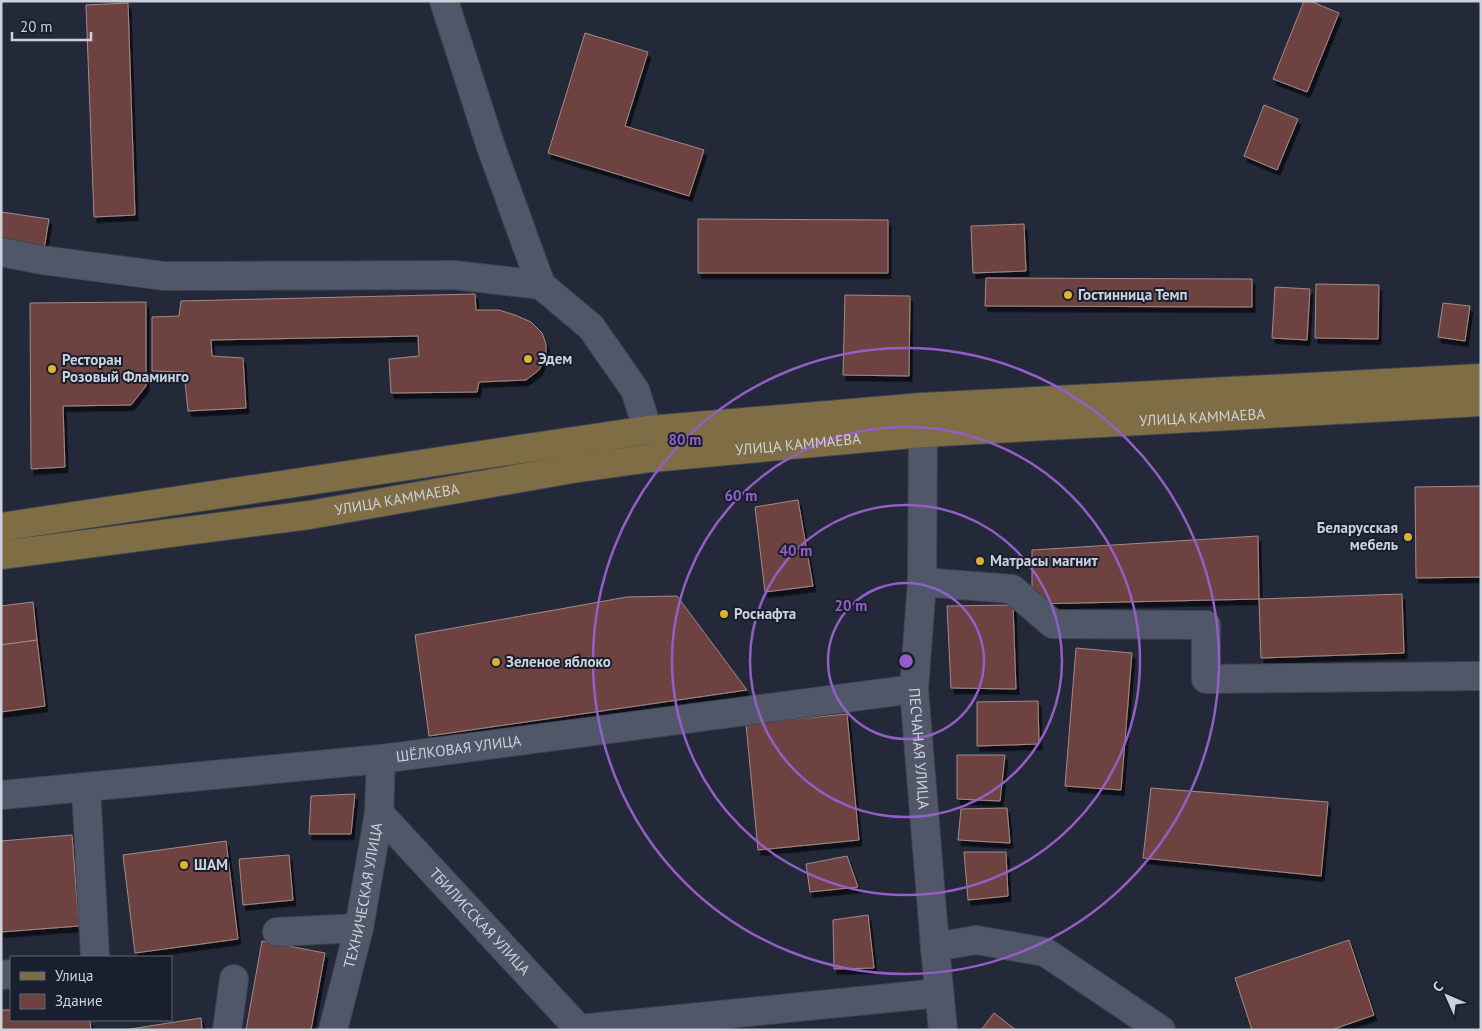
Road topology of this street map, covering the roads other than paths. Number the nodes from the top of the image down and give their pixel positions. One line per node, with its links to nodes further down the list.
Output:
1 (444, 1): 3 (street)
2 (1, 252): 3 (street)
3 (541, 285): 7 (street)
4 (1481, 378): 6 (main road, УЛИЦА КАММАЕВА)
5 (1481, 402): 6 (main road, УЛИЦА КАММАЕВА)
6 (922, 420): 7 (main road, УЛИЦА КАММАЕВА); 8 (main road, УЛИЦА КАММАЕВА); 11 (street, ПЕСЧАНАЯ УЛИЦА)
7 (648, 430): 8 (street); 9 (main road, УЛИЦА КАММАЕВА)
8 (651, 458): 10 (main road, УЛИЦА КАММАЕВА)
9 (1, 527)
10 (1, 555)
11 (922, 582): 12 (street); 13 (street, ПЕСЧАНАЯ УЛИЦА)
12 (1481, 676)
13 (914, 689): 14 (street, ШЁЛКОВАЯ УЛИЦА); 20 (street, ПЕСЧАНАЯ УЛИЦА)
14 (381, 759): 15 (street, ШЁЛКОВАЯ УЛИЦА); 17 (street, ТЕХНИЧЕСКАЯ УЛИЦА)
15 (86, 787): 16 (street, ШЁЛКОВАЯ УЛИЦА); 21 (street)
16 (1, 795)
17 (379, 813): 18 (street, ТЕХНИЧЕСКАЯ УЛИЦА); 24 (street, ТБИЛИССКАЯ УЛИЦА)
18 (359, 928): 19 (street); 26 (street, ТЕХНИЧЕСКАЯ УЛИЦА)
19 (277, 932)
20 (935, 947): 23 (street, ПЕСЧАНАЯ УЛИЦА); 28 (street)
21 (95, 956)
22 (234, 979): 25 (street)
23 (939, 993): 24 (street); 27 (street, ПЕСЧАНАЯ УЛИЦА)
24 (579, 1029)
25 (227, 1030)
26 (333, 1030)
27 (943, 1030)
28 (1161, 1030)

